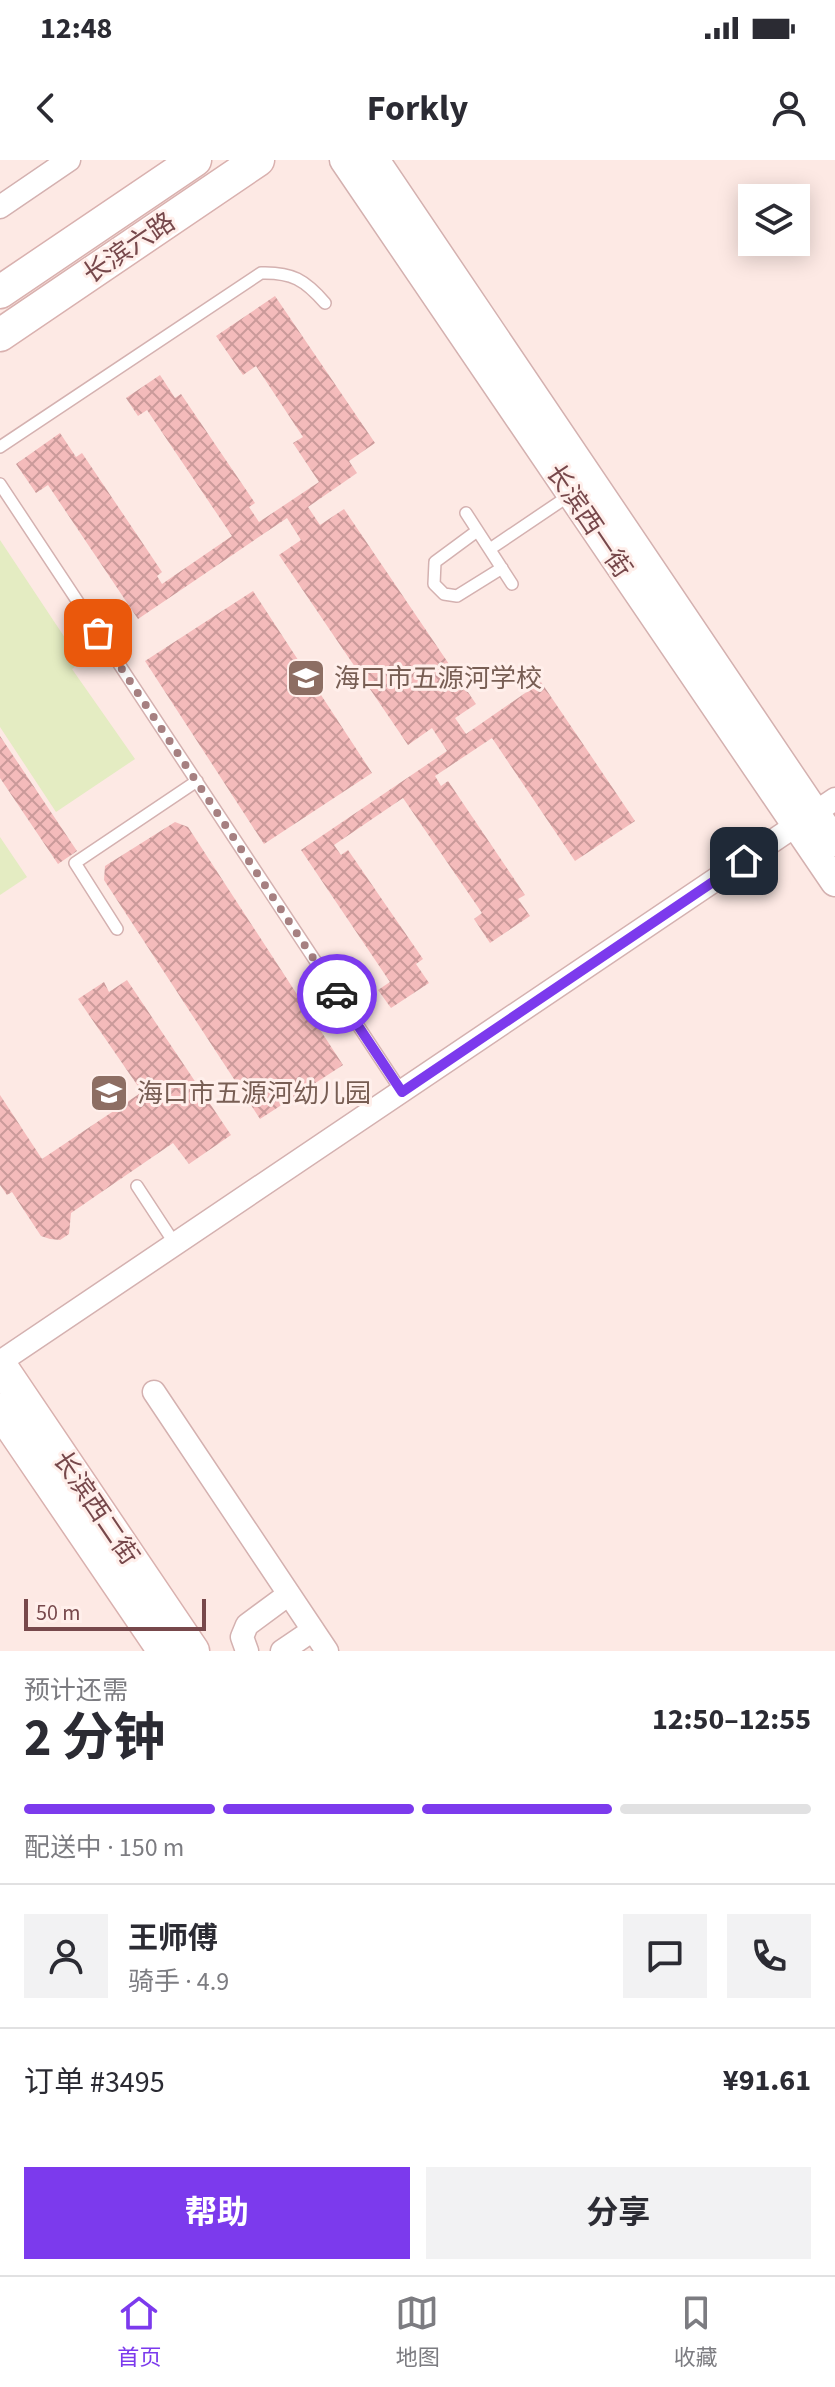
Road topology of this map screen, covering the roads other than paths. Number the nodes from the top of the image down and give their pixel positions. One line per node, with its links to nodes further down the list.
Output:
1 (69, 160): 6 (street)
2 (195, 160): 7 (main road, 长滨六路)
3 (258, 160): 9 (main road, 长滨六路)
4 (344, 160): 12 (street, 长滨西一街)
5 (375, 160): 19 (street, 长滨西一街)
6 (0, 207)
7 (0, 292)
8 (325, 303): 10 (lane)
9 (0, 335)
10 (0, 447)
11 (0, 484): 18 (lane)
12 (570, 494): 15 (lane); 19 (street, 长滨西一街)
13 (466, 513): 14 (lane)
14 (477, 531): 15 (lane); 16 (lane)
15 (490, 549): 16 (lane)
16 (502, 568): 17 (lane)
17 (512, 584)
18 (197, 781): 22 (lane); 23 (lane)
19 (816, 812): 20 (street, 长滨西一街); 21 (street, 长滨西一街); 23 (street)
20 (835, 842)
21 (835, 882)
22 (117, 929)
23 (402, 1092): 25 (street)
24 (137, 1186): 25 (lane)
25 (175, 1244): 26 (street)
26 (0, 1364): 32 (main road, 长滨西二街)
27 (154, 1392): 29 (street)
28 (0, 1410): 31 (main road, 长滨西二街)
29 (289, 1594): 30 (street); 33 (street)
30 (313, 1630): 34 (street); 35 (street)
31 (164, 1651)
32 (193, 1651)
33 (246, 1651)
34 (282, 1651)
35 (327, 1651)

